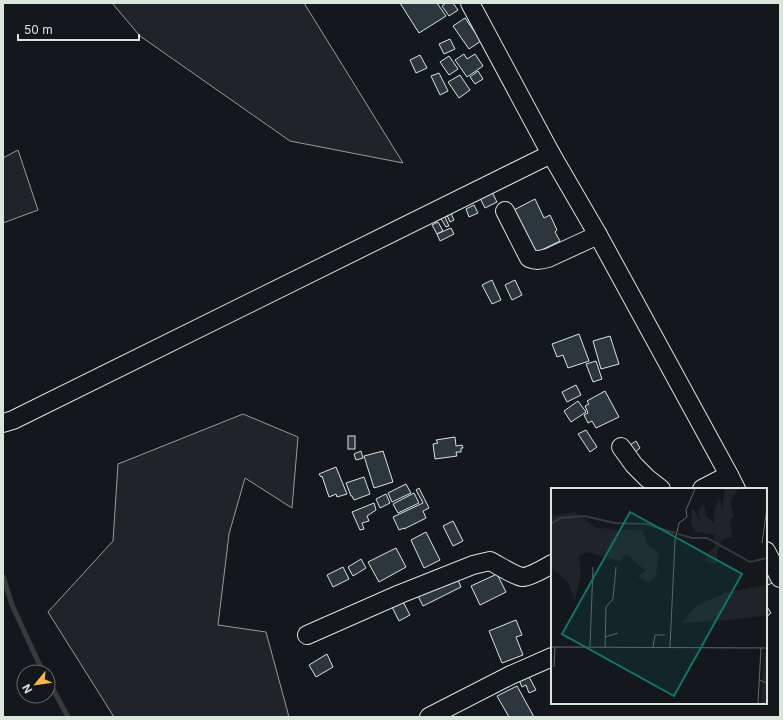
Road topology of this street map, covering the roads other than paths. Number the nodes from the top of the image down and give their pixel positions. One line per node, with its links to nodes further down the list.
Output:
1 (470, 3): 2 (street)
2 (551, 154): 4 (street); 5 (street)
3 (505, 211): 4 (street)
4 (598, 235): 7 (street)
5 (3, 423)
6 (621, 447): 8 (street)
7 (733, 482): 9 (street)
8 (660, 488)
9 (706, 488)
10 (767, 554): 12 (street)
11 (551, 565): 13 (street)
12 (780, 578)
13 (307, 636)
14 (551, 657): 15 (street)
15 (430, 717)

